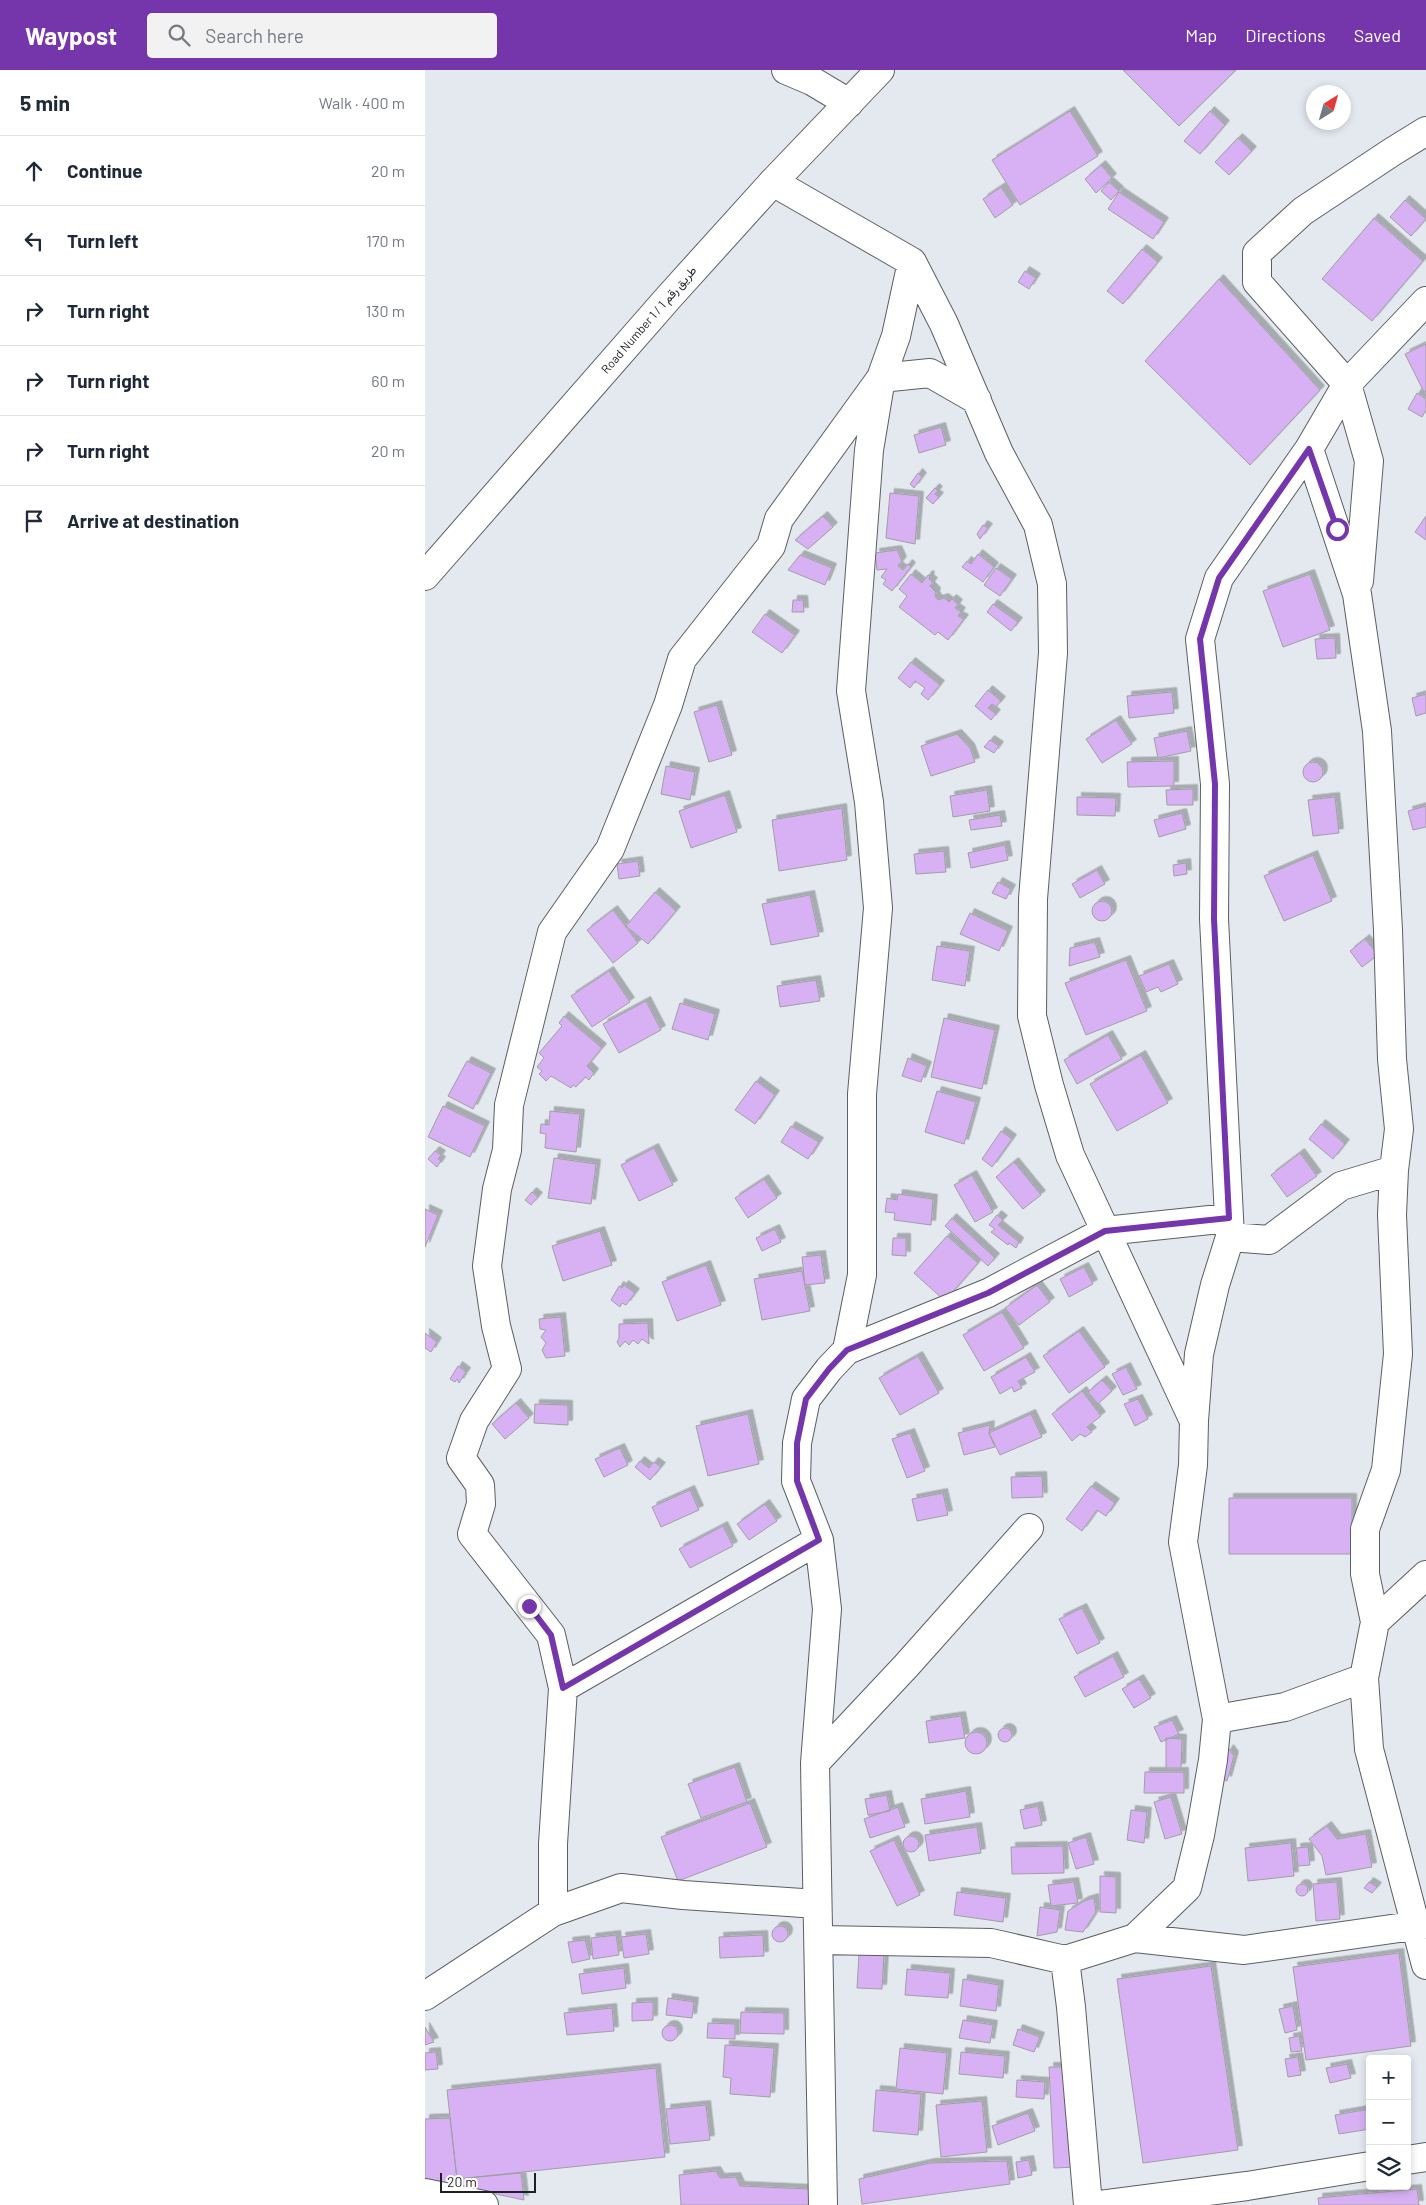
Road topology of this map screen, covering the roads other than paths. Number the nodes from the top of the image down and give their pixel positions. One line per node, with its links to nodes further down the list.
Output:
1 (787, 70): 3 (main road)
2 (880, 70): 3 (main road, Road Number 1 / طريق رقم 1)
3 (849, 103): 5 (main road, Road Number 1 / طريق رقم 1)
4 (1426, 131): 9 (main road)
5 (773, 182): 6 (main road); 12 (main road, Road Number 1 / طريق رقم 1)
6 (912, 262): 8 (main road); 10 (main road)
7 (1426, 301): 9 (main road)
8 (881, 378): 10 (main road); 17 (main road); 24 (main road)
9 (1347, 384): 11 (main road); 13 (main road)
10 (977, 400): 16 (main road)
11 (1309, 449): 13 (main road); 15 (main road)
12 (425, 576)
13 (1357, 594): 14 (main road)
14 (1394, 1170): 15 (main road); 22 (main road)
15 (1230, 1228): 16 (main road); 18 (main road)
16 (1105, 1231): 17 (main road); 18 (main road)
17 (847, 1350): 20 (main road)
18 (1194, 1421): 25 (main road)
19 (1029, 1528): 26 (main road)
20 (819, 1540): 24 (main road); 26 (main road)
21 (1426, 1575): 22 (main road)
22 (1375, 1622): 23 (main road)
23 (1364, 1678): 25 (main road); 29 (main road)
24 (563, 1688): 28 (main road)
25 (1217, 1719): 30 (main road)
26 (815, 1763): 27 (main road)
27 (817, 1904): 28 (main road); 31 (main road)
28 (553, 1912): 34 (main road)
29 (1422, 1925): 30 (main road); 33 (main road)
30 (1135, 1938): 32 (main road)
31 (819, 1940): 32 (main road); 40 (main road)
32 (1065, 1960): 41 (main road)
33 (1426, 1965)
34 (425, 1996)
35 (1426, 2157): 36 (main road)
36 (1411, 2159)
37 (1366, 2167): 42 (main road)
38 (425, 2193): 39 (main road)
39 (484, 2205)
40 (823, 2205)
41 (1088, 2205)
42 (1100, 2205)

